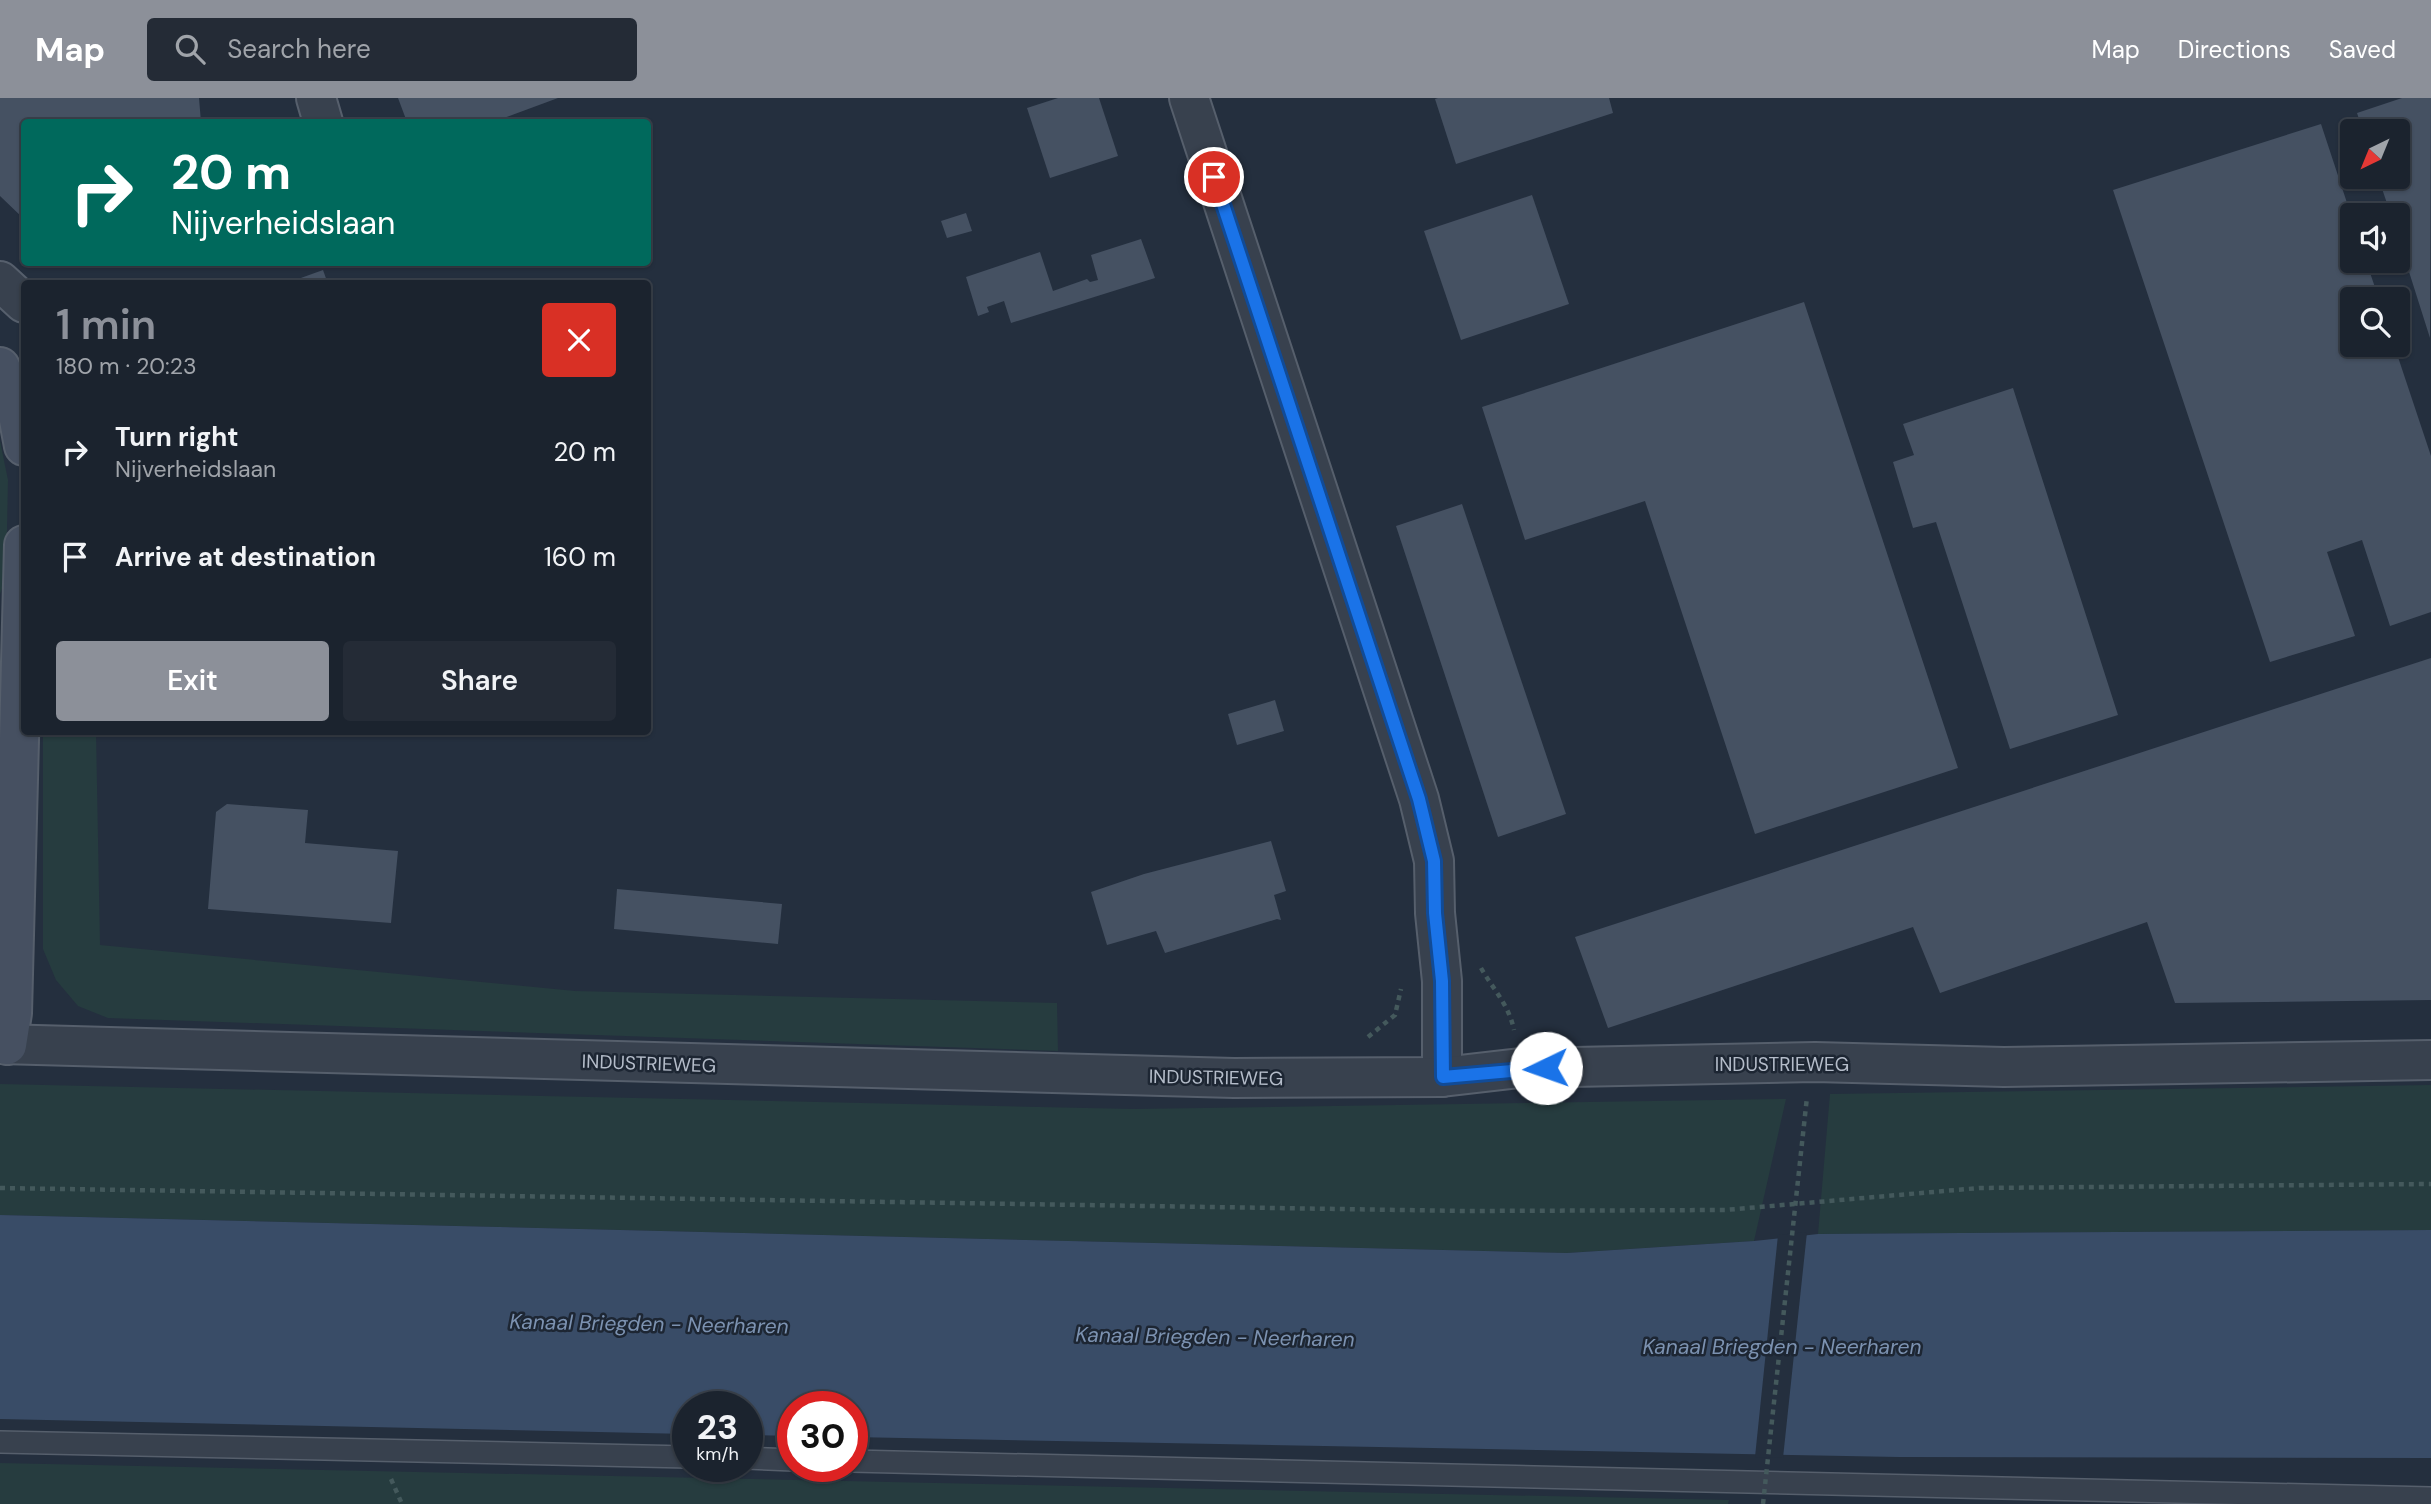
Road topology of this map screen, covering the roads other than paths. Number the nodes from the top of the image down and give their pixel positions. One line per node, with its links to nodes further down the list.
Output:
1 (316, 98): 3 (street)
2 (1189, 98): 11 (street)
3 (322, 119)
4 (0, 281): 5 (street)
5 (21, 300)
6 (0, 367): 7 (main road)
7 (21, 430)
8 (21, 662): 9 (main road)
9 (4, 1044): 11 (street, INDUSTRIEWEG)
10 (2431, 1060): 11 (street, INDUSTRIEWEG)
11 (1443, 1077)
12 (0, 1442): 13 (lane)
13 (672, 1457)
14 (868, 1461): 15 (lane)
15 (2431, 1498)

